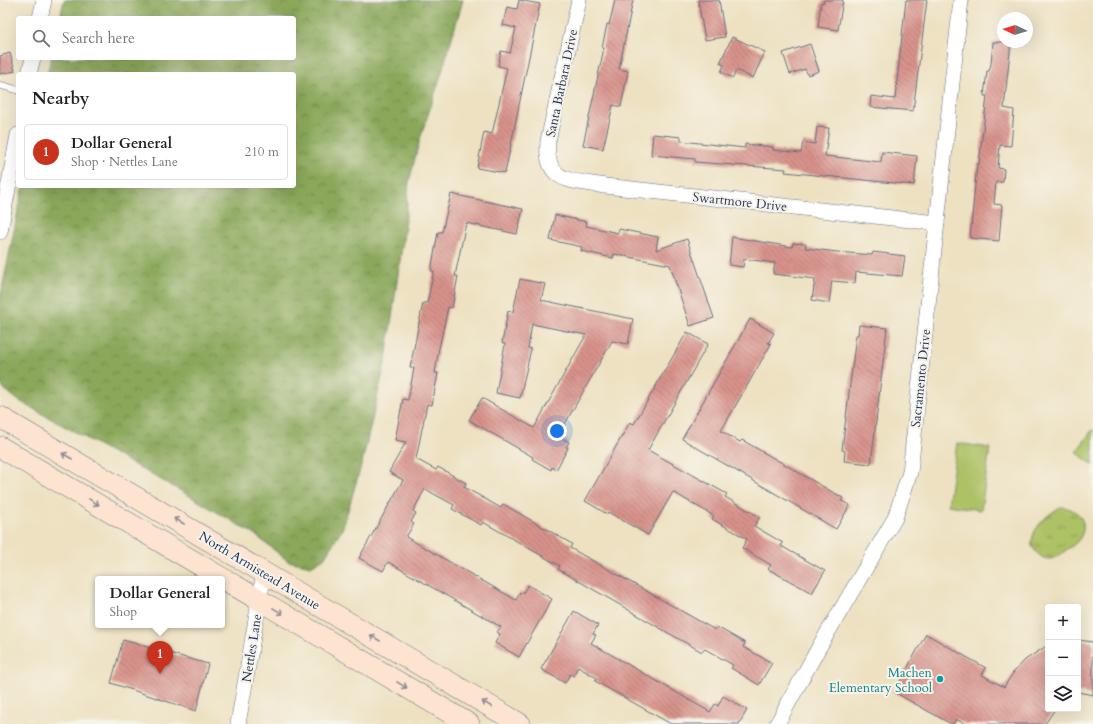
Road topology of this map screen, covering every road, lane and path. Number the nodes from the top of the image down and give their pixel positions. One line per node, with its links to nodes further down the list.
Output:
1 (44, 0): 4 (street)
2 (578, 0): 10 (street, Santa Barbara Drive)
3 (961, 0): 12 (street, Sacramento Drive)
4 (40, 16)
5 (33, 60): 6 (street)
6 (30, 72)
7 (0, 85): 8 (lane)
8 (16, 89)
9 (16, 143): 11 (street)
10 (549, 166): 12 (street, Swartmore Drive)
11 (3, 195): 13 (street)
12 (937, 223): 23 (street, Sacramento Drive)
13 (0, 232)
14 (0, 417): 16 (main road, North Armistead Avenue, one-way to 14)
15 (0, 447): 17 (main road, North Armistead Avenue, one-way to 17)
16 (264, 573): 19 (street, Nettles Lane); 22 (main road, North Armistead Avenue, one-way to 16)
17 (218, 576)
18 (225, 580): 19 (main road, North Armistead Avenue, one-way to 19)
19 (259, 600): 20 (street, Nettles Lane); 21 (main road, North Armistead Avenue, one-way to 21)
20 (238, 724)
21 (469, 724)
22 (520, 724)
23 (777, 724)

